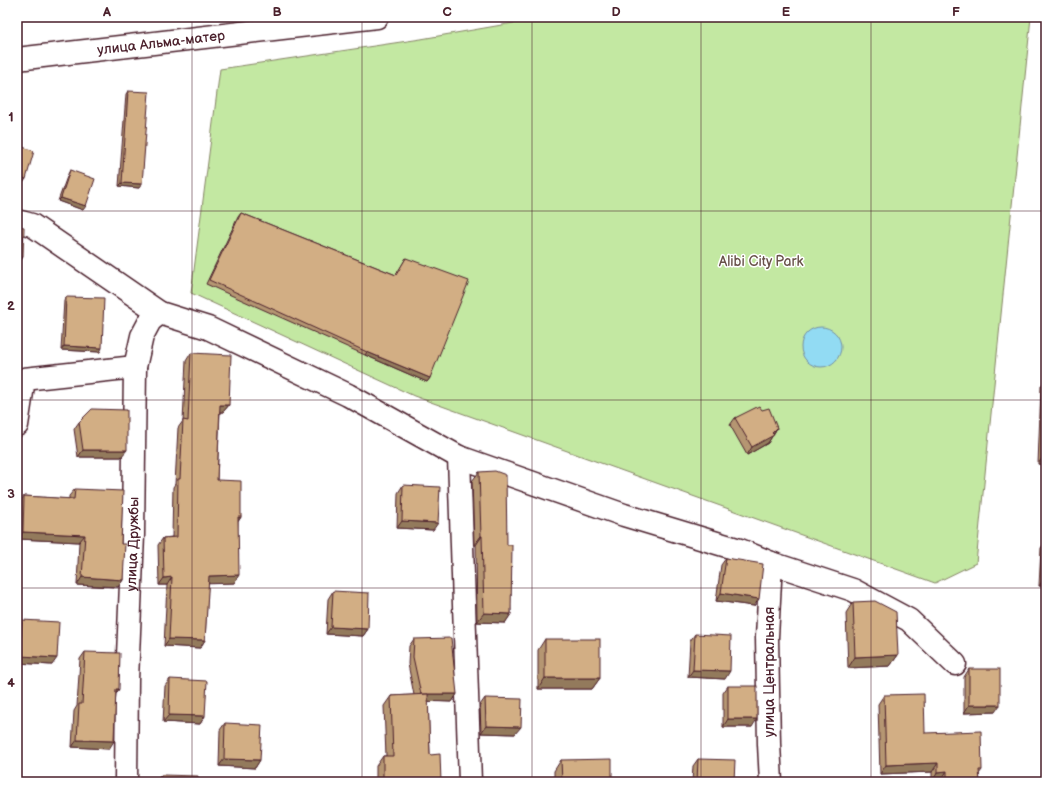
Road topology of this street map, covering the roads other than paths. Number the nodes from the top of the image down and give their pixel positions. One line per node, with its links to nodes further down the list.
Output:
1 (377, 17): 2 (street, улица Альма-матер)
2 (17, 59)
3 (17, 221): 4 (street)
4 (160, 312): 5 (street, улица Дружбы); 7 (street)
5 (135, 367): 6 (street); 10 (street, улица Дружбы)
6 (17, 425)
7 (459, 456): 8 (street); 11 (street)
8 (771, 563): 9 (street); 12 (street, улица Центральная)
9 (955, 664)
10 (126, 782)
11 (470, 782)
12 (771, 782)

